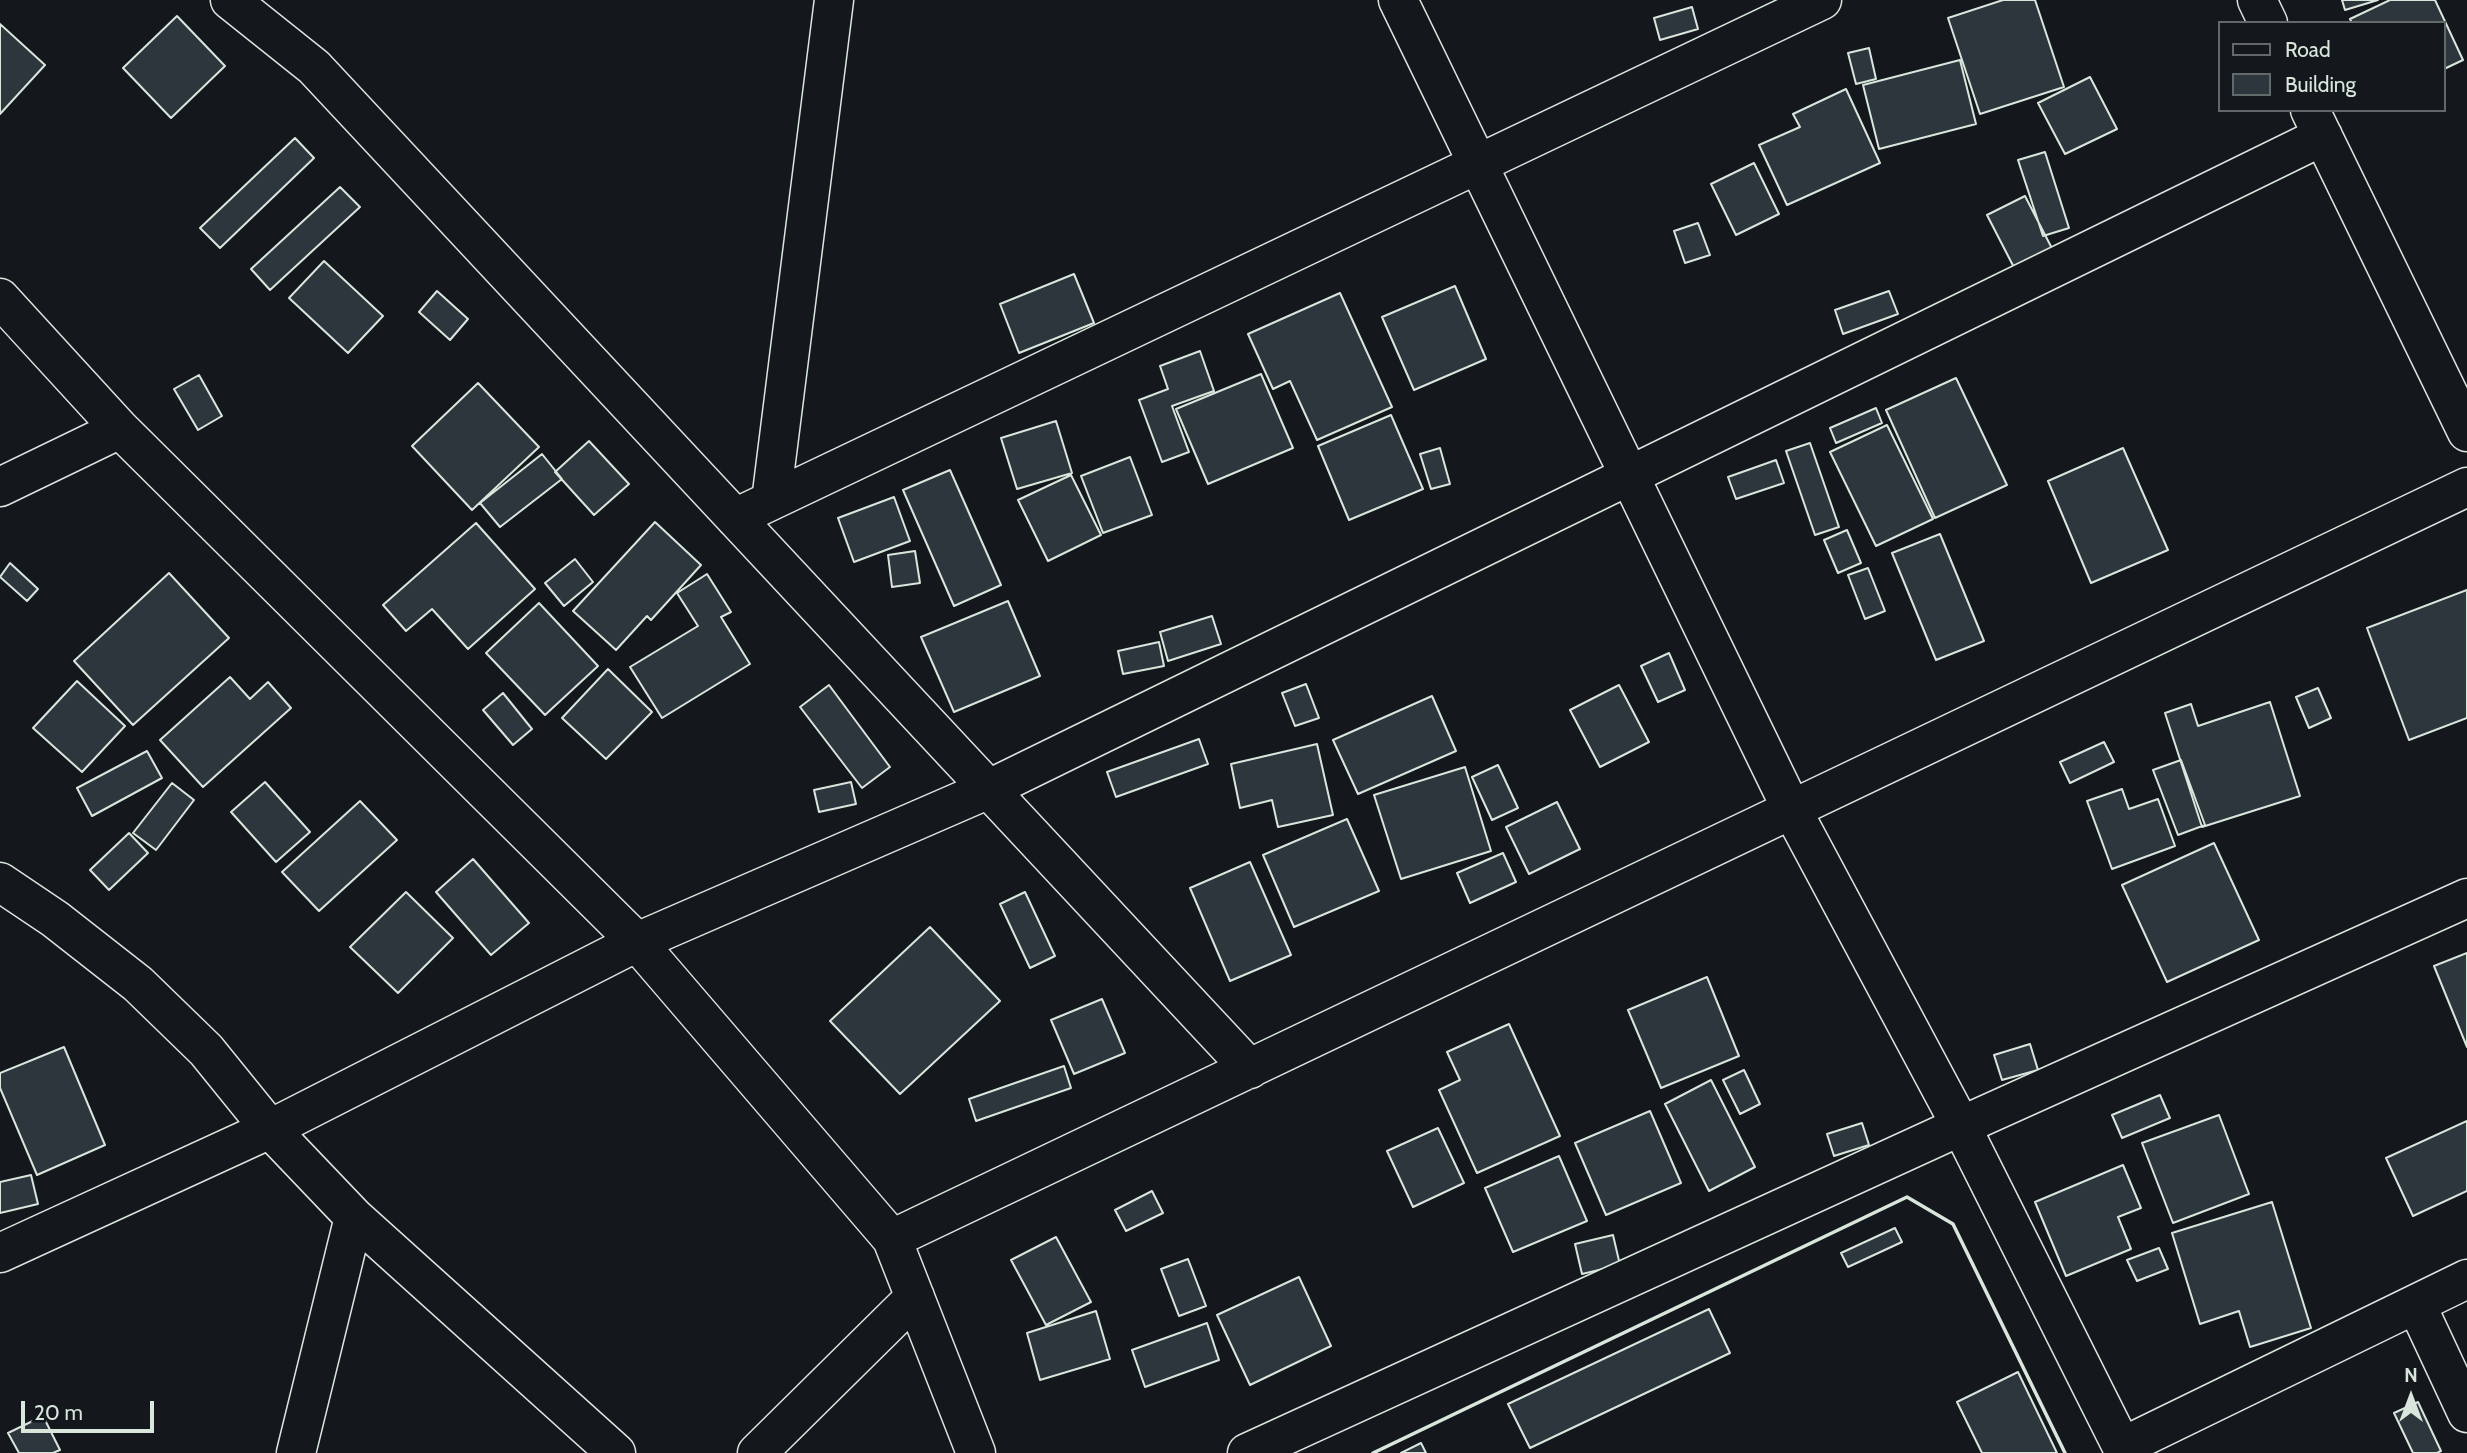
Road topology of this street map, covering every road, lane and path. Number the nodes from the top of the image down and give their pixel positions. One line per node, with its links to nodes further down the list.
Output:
1 (230, 0): 17 (street)
2 (834, 0): 16 (street)
3 (1398, 0): 9 (street)
4 (1822, 0): 6 (street)
5 (2257, 0): 7 (street)
6 (1777, 10): 9 (street)
7 (2267, 21)
8 (2317, 123): 12 (street); 13 (street)
9 (1478, 164): 13 (street); 16 (street)
10 (0, 298): 11 (street)
11 (120, 429): 14 (street); 22 (street)
12 (2467, 432)
13 (1630, 475): 18 (street); 19 (street)
14 (0, 487)
15 (2467, 487): 19 (street)
16 (771, 501): 17 (street)
17 (735, 518): 18 (street)
18 (989, 789): 22 (street); 23 (street)
19 (1792, 810): 23 (street); 24 (street)
20 (0, 882): 25 (street)
21 (2467, 898): 24 (street)
22 (637, 942): 25 (street); 27 (street)
23 (1250, 1069): 27 (street)
24 (1961, 1126): 33 (street); 38 (street)
25 (270, 1129): 26 (street); 28 (street)
26 (354, 1217): 34 (street); 35 (street)
27 (892, 1239): 30 (street)
28 (0, 1253)
29 (2467, 1279): 31 (street)
30 (915, 1297): 36 (street); 37 (street)
31 (2416, 1304): 32 (street); 33 (street)
32 (2467, 1413)
33 (2124, 1450)
34 (296, 1453)
35 (616, 1453)
36 (757, 1453)
37 (976, 1453)
38 (1247, 1453)

